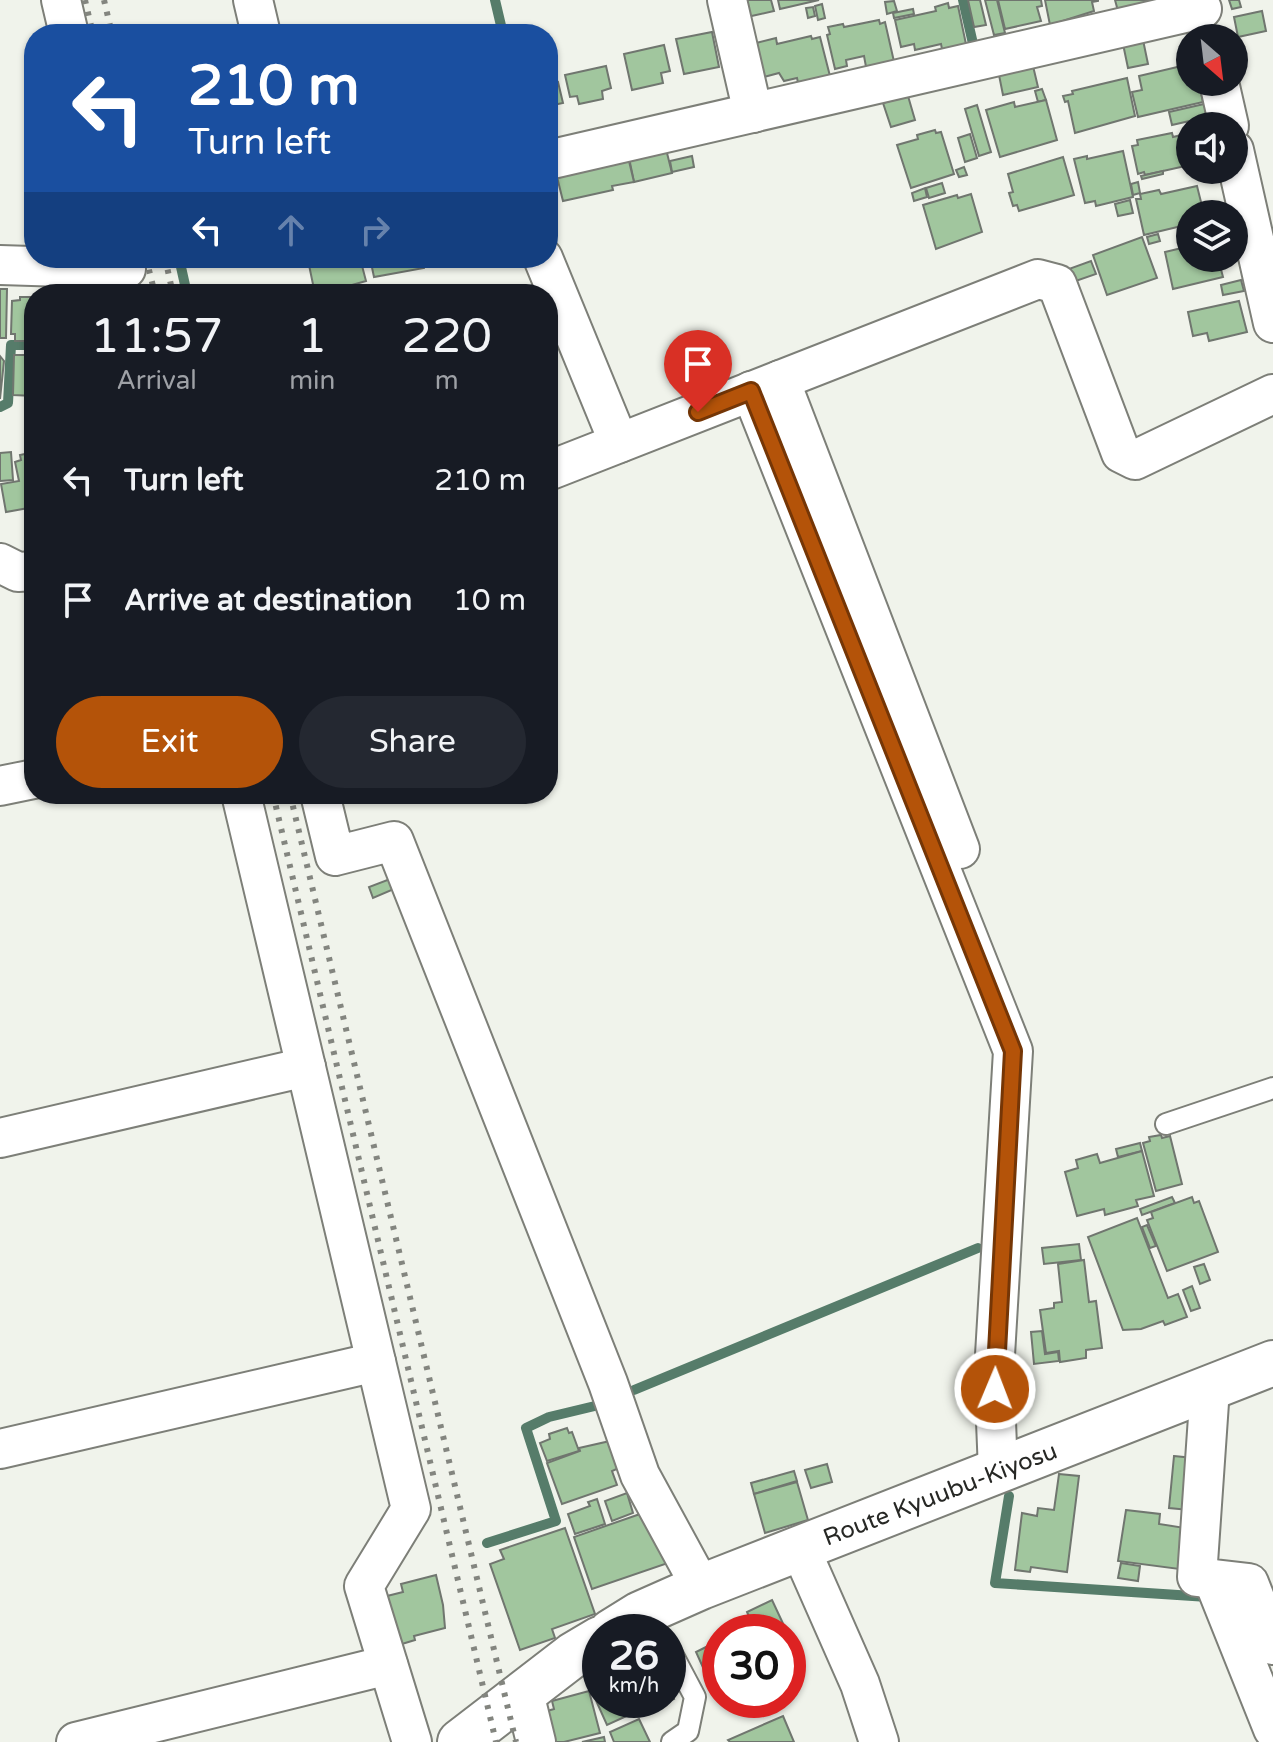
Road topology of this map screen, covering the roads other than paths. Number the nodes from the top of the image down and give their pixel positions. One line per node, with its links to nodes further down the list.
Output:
1 (61, 0): 5 (street)
2 (253, 0): 6 (street)
3 (727, 0): 7 (street)
4 (1204, 16): 7 (street)
5 (67, 24)
6 (259, 24)
7 (753, 113): 8 (street)
8 (558, 158)
9 (1242, 184): 15 (street)
10 (0, 265): 11 (street)
11 (24, 267)
12 (42, 268): 13 (street)
13 (127, 274)
14 (558, 295): 18 (street)
15 (1273, 323)
16 (766, 385): 17 (street); 18 (street); 34 (street)
17 (1273, 394)
18 (619, 443): 19 (street)
19 (558, 467)
20 (0, 563): 21 (street)
21 (24, 572)
22 (24, 781): 23 (street)
23 (0, 786)
24 (243, 804): 26 (street)
25 (322, 804): 37 (street)
26 (306, 1067): 29 (street); 30 (street)
27 (1273, 1088): 28 (lane)
28 (1166, 1124)
29 (0, 1138)
30 (376, 1362): 33 (street); 41 (street)
31 (1273, 1363): 32 (main road, Route Kyuubu-Kiyosu)
32 (1210, 1388): 34 (main road, Route Kyuubu-Kiyosu); 36 (street)
33 (0, 1449)
34 (998, 1471): 35 (main road, Route Kyuubu-Kiyosu)
35 (800, 1548): 37 (main road, Route Kyuubu-Kiyosu); 50 (street)
36 (1213, 1579): 39 (street); 44 (street)
37 (701, 1587): 38 (main road, Route Kyuubu-Kiyosu)
38 (674, 1614)
39 (1273, 1645)
40 (582, 1650): 43 (main road)
41 (388, 1665): 45 (street); 46 (street)
42 (686, 1680): 49 (lane)
43 (524, 1693): 47 (main road); 48 (street)
44 (1273, 1729)
45 (76, 1742)
46 (412, 1742)
47 (460, 1742)
48 (536, 1742)
49 (672, 1742)
50 (879, 1742)

